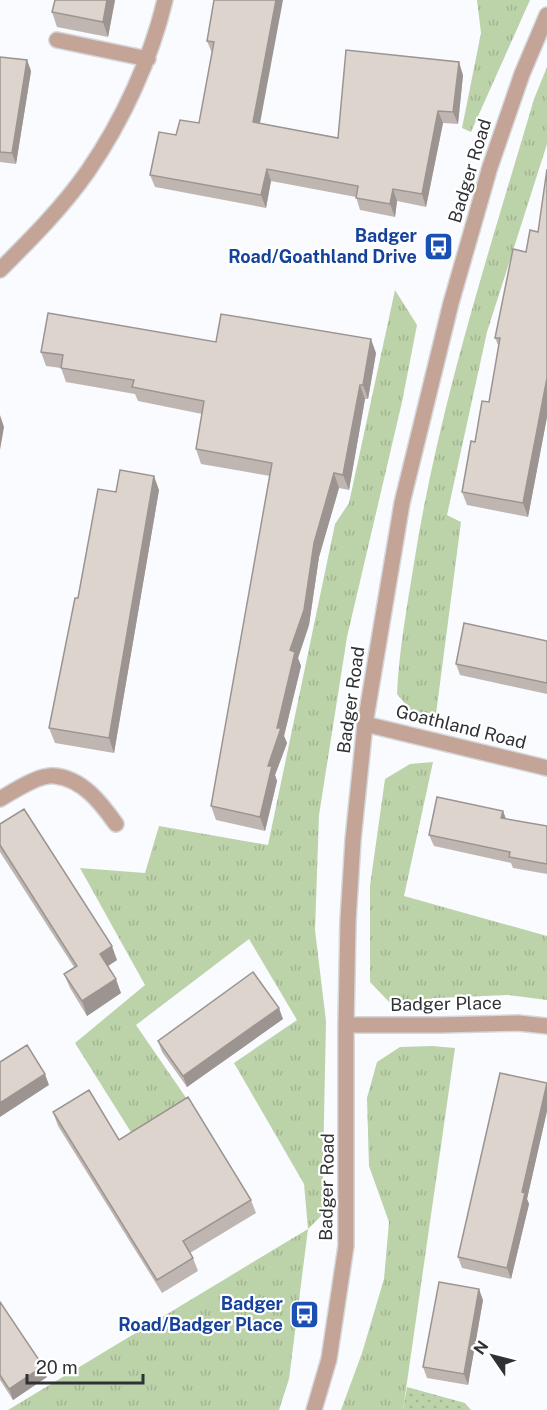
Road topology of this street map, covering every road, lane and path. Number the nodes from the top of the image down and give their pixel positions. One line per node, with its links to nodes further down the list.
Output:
1 (165, 0): 4 (street)
2 (547, 15): 6 (street, Badger Road)
3 (57, 40): 4 (street)
4 (148, 59): 5 (street)
5 (0, 270)
6 (365, 724): 7 (street, Goathland Road); 10 (street, Badger Road)
7 (547, 768)
8 (0, 799): 9 (street)
9 (116, 824)
10 (346, 1025): 11 (street, Badger Place); 12 (street, Badger Road)
11 (547, 1026)
12 (314, 1410)

